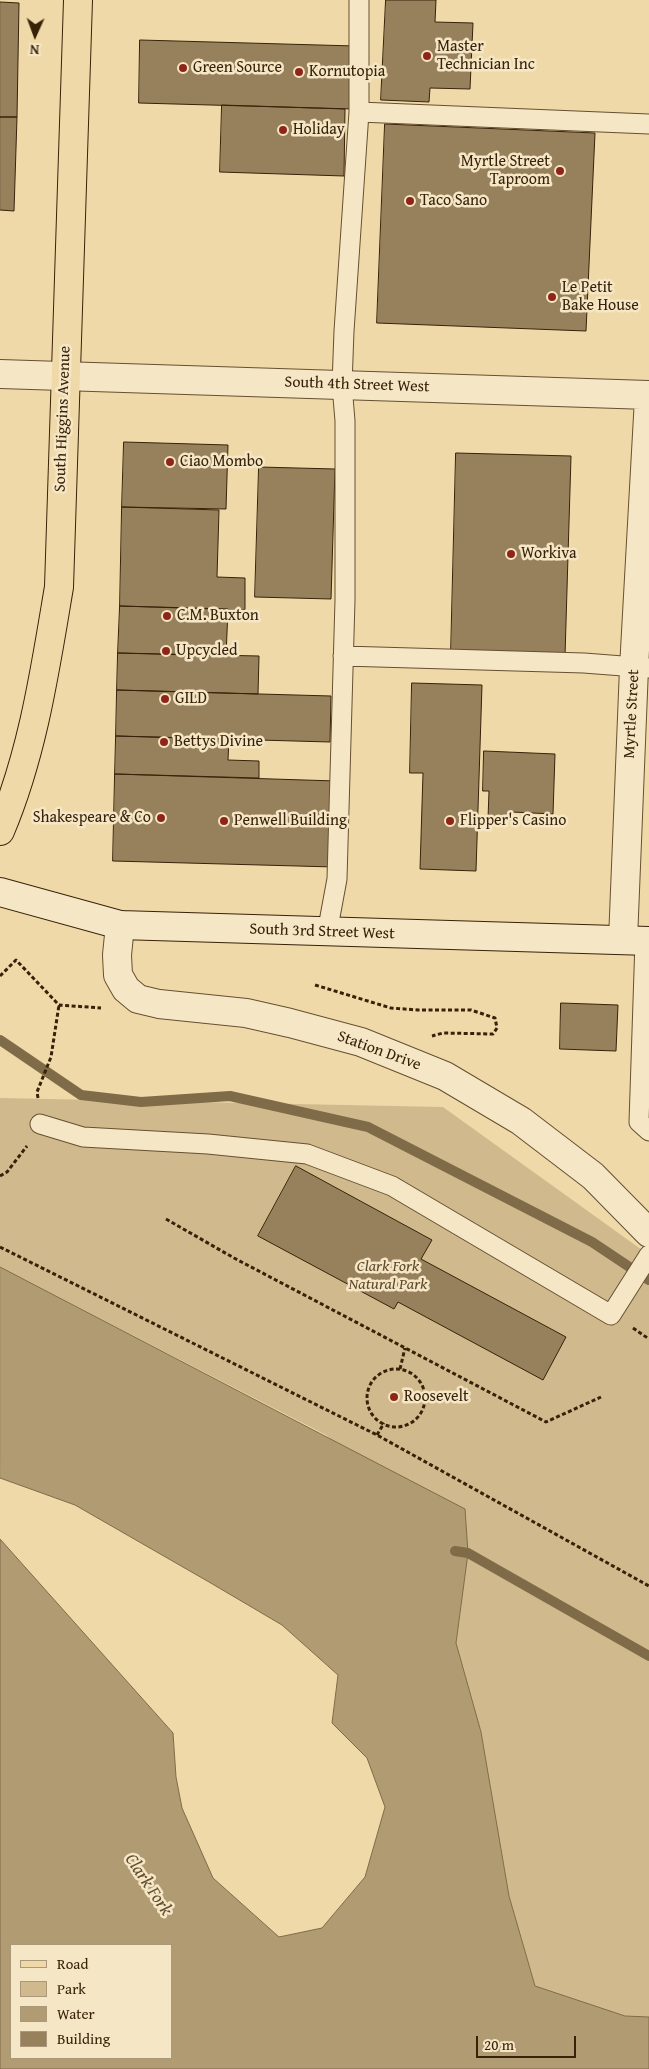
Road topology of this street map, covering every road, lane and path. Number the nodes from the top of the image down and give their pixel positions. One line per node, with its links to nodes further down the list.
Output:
1 (78, 0): 6 (main road, South Higgins Avenue)
2 (359, 0): 3 (lane)
3 (359, 112): 4 (lane); 7 (lane)
4 (649, 124)
5 (0, 374): 6 (street, South 4th Street West)
6 (64, 377): 7 (street, South 4th Street West); 11 (main road, South Higgins Avenue)
7 (342, 385): 8 (street, South 4th Street West); 9 (lane)
8 (649, 396): 10 (street, Myrtle Street)
9 (343, 656): 10 (lane); 14 (lane)
10 (642, 668): 15 (street, Myrtle Street)
11 (0, 831)
12 (0, 892): 13 (street, South 3rd Street West)
13 (120, 925): 14 (street, South 3rd Street West); 20 (street, Station Drive)
14 (327, 933): 15 (street, South 3rd Street West)
15 (639, 941): 23 (lane)
16 (0, 976): 18 (path)
17 (314, 985): 20 (path)
18 (59, 1005): 19 (path); 21 (path)
19 (107, 1008)
20 (396, 1056): 27 (street, Station Drive)
21 (37, 1092)
22 (40, 1124): 29 (lane)
23 (649, 1131)
24 (28, 1144): 25 (path)
25 (0, 1176)
26 (166, 1219): 30 (path)
27 (649, 1233)
28 (0, 1247): 34 (path)
29 (649, 1256)
30 (405, 1348): 31 (path); 32 (path)
31 (400, 1369): 33 (path); 33 (path)
32 (601, 1397)
33 (384, 1424): 34 (path)
34 (377, 1436): 35 (path)
35 (649, 1586)

